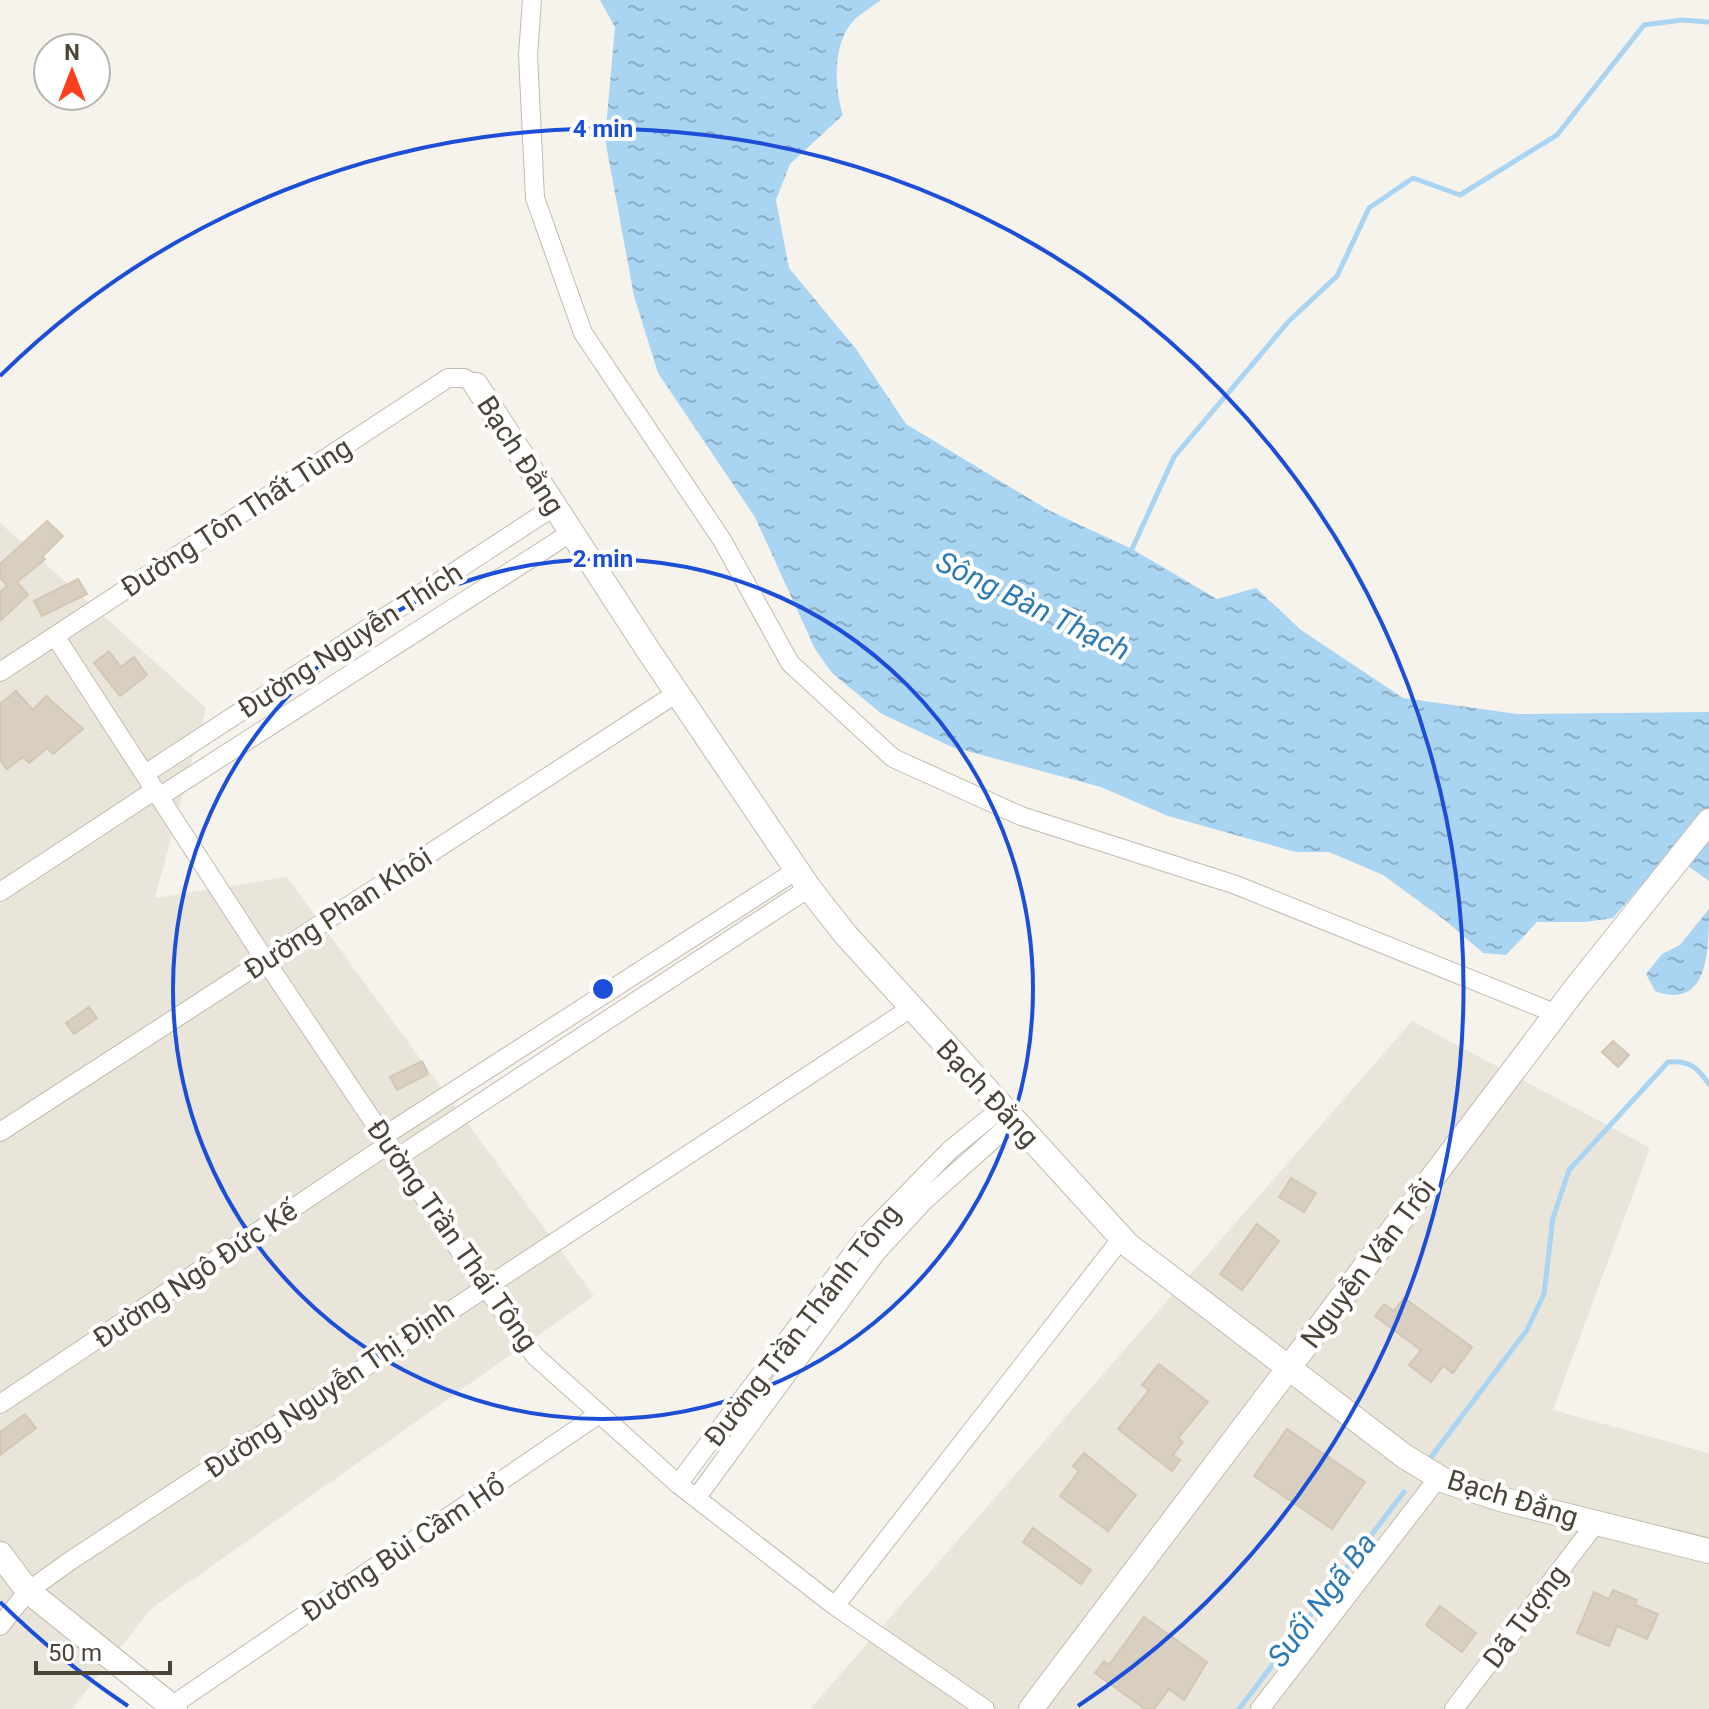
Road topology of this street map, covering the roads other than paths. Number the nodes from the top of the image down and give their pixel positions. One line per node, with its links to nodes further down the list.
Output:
1 (532, 0): 14 (street)
2 (476, 385): 3 (street, Bạch Đằng); 5 (street, Đường Tôn Thất Tùng)
3 (555, 506): 4 (street, Bạch Đằng); 8 (street, Đường Nguyễn Thích)
4 (572, 532): 7 (street, Bạch Đằng); 8 (street, Đường Nguyễn Thích)
5 (55, 636): 6 (street, Đường Tôn Thất Tùng); 8 (street, Đường Trần Thái Tông)
6 (0, 672)
7 (677, 693): 10 (street, Bạch Đằng); 12 (street, Đường Phan Khôi)
8 (153, 787): 11 (street, Đường Nguyễn Thích); 12 (street, Đường Trần Thái Tông)
9 (1709, 821): 14 (street, Nguyễn Văn Trỗi)
10 (803, 879): 13 (street, Bạch Đằng); 17 (street, Đường Ngô Đức Kế); 17 (street, Đường Ngô Đức Kế)
11 (0, 892)
12 (265, 960): 16 (street, Đường Phan Khôi); 17 (street, Đường Trần Thái Tông)
13 (911, 1008): 15 (street, Bạch Đằng); 19 (street, Đường Nguyễn Thị Định)
14 (1557, 1014): 20 (street, Nguyễn Văn Trỗi)
15 (1009, 1114): 18 (street, Bạch Đằng); 24 (street, Đường Trần Thánh Tông); 25 (street, Đường Trần Thánh Tông)
16 (0, 1132)
17 (390, 1145): 19 (street, Đường Trần Thái Tông); 21 (street, Đường Ngô Đức Kế)
18 (1121, 1239): 20 (street, Bạch Đằng); 30 (street)
19 (486, 1286): 22 (street, Đường Trần Thái Tông); 29 (street, Đường Nguyễn Thị Định)
20 (1289, 1367): 23 (street, Bạch Đằng); 34 (street, Nguyễn Văn Trỗi)
21 (0, 1404)
22 (599, 1414): 24 (street, Đường Trần Thái Tông); 32 (street, Đường Bùi Cầm Hổ)
23 (1439, 1477): 26 (street, Bạch Đằng); 35 (street)
24 (678, 1484): 25 (street, Đường Trần Thái Tông)
25 (697, 1497): 30 (street, Đường Trần Thái Tông)
26 (1596, 1523): 27 (street, Bạch Đằng); 36 (street, Dã Tượng)
27 (1709, 1551)
28 (0, 1554): 29 (street)
29 (28, 1591): 31 (street, Đường Nguyễn Thị Định); 32 (street)
30 (835, 1606): 33 (street, Đường Trần Thái Tông)
31 (0, 1626)
32 (171, 1708)
33 (985, 1709)
34 (1031, 1709)
35 (1260, 1709)
36 (1454, 1709)

